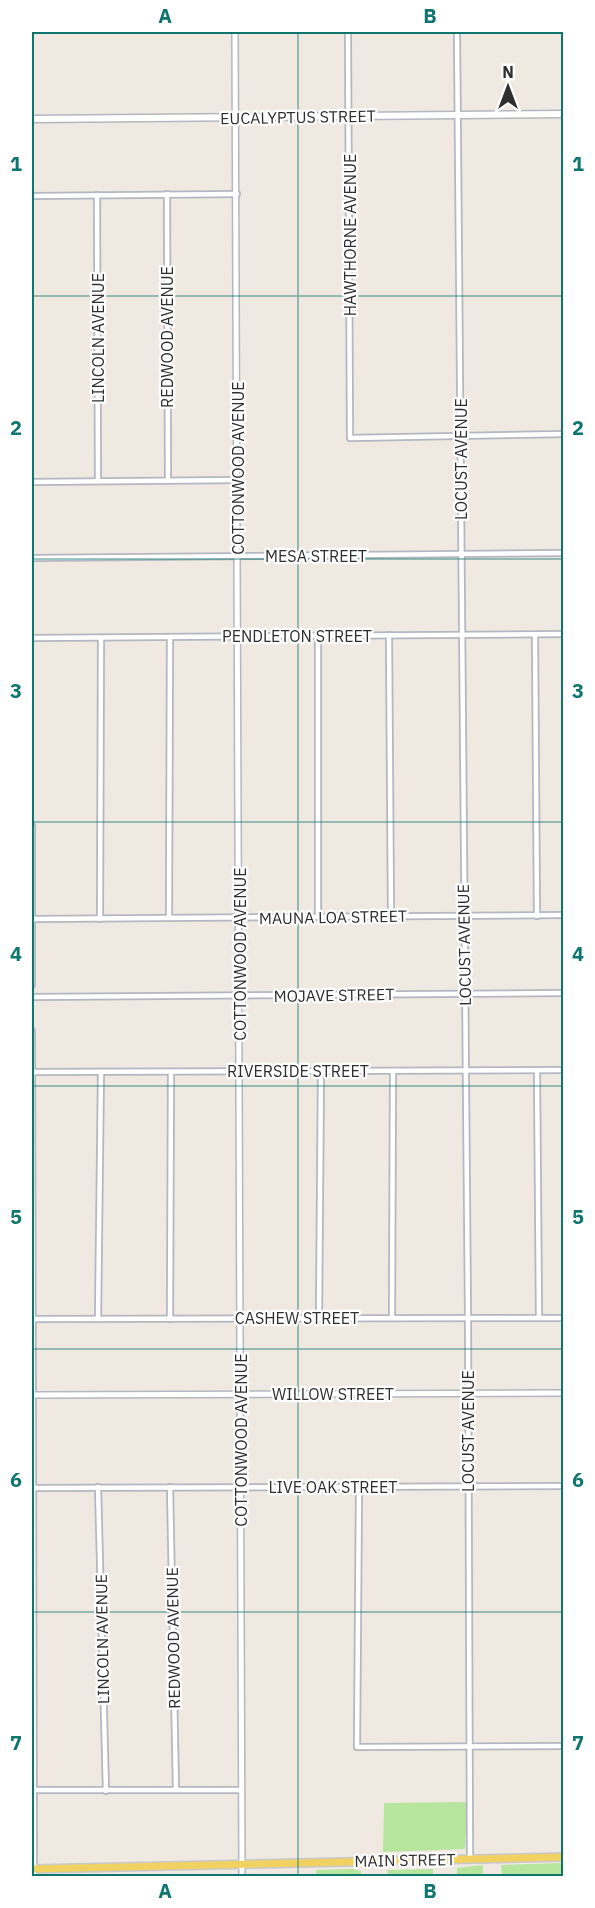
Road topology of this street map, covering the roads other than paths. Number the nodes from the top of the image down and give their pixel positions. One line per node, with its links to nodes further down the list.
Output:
1 (235, 32): 7 (street, COTTONWOOD AVENUE)
2 (348, 32): 6 (street, HAWTHORNE AVENUE)
3 (457, 32): 5 (street, LOCUST AVENUE)
4 (564, 114): 5 (main road, EUCALYPTUS STREET)
5 (458, 115): 6 (main road, EUCALYPTUS STREET); 14 (street, LOCUST AVENUE)
6 (350, 116): 7 (main road, EUCALYPTUS STREET); 14 (street, HAWTHORNE AVENUE)
7 (236, 117): 8 (main road, EUCALYPTUS STREET); 10 (street, COTTONWOOD AVENUE)
8 (32, 119)
9 (167, 194): 10 (street); 11 (street); 15 (street, REDWOOD AVENUE)
10 (237, 194): 16 (street, COTTONWOOD AVENUE)
11 (97, 195): 12 (street); 17 (street, LINCOLN AVENUE)
12 (32, 196)
13 (564, 434): 14 (street)
14 (462, 436): 20 (street, LOCUST AVENUE)
15 (168, 480): 16 (street); 17 (street)
16 (237, 480): 21 (street, COTTONWOOD AVENUE)
17 (98, 481): 18 (street)
18 (32, 482)
19 (564, 553): 20 (street, MESA STREET)
20 (461, 555): 21 (street, MESA STREET); 25 (street, LOCUST AVENUE)
21 (238, 556): 22 (street, MESA STREET); 29 (street, COTTONWOOD AVENUE)
22 (32, 558)
23 (535, 634): 24 (street, PENDLETON STREET); 25 (street, PENDLETON STREET); 34 (street)
24 (564, 634)
25 (462, 635): 27 (street, PENDLETON STREET); 33 (street, LOCUST AVENUE)
26 (318, 636): 27 (street, PENDLETON STREET); 29 (street, PENDLETON STREET); 38 (street)
27 (389, 636): 36 (street)
28 (170, 637): 29 (street, PENDLETON STREET); 31 (street, PENDLETON STREET); 37 (street)
29 (238, 637): 39 (street, COTTONWOOD AVENUE)
30 (32, 638): 31 (street, PENDLETON STREET)
31 (101, 638): 41 (street)
32 (32, 826): 40 (street)
33 (464, 914): 34 (street, MAUNA LOA STREET); 36 (street, MAUNA LOA STREET); 44 (street, LOCUST AVENUE)
34 (537, 915): 35 (street, MAUNA LOA STREET)
35 (564, 915)
36 (391, 916): 38 (street, MAUNA LOA STREET)
37 (169, 917): 39 (street, MAUNA LOA STREET); 41 (street, MAUNA LOA STREET)
38 (318, 917): 39 (street, MAUNA LOA STREET)
39 (240, 918): 45 (street, COTTONWOOD AVENUE)
40 (32, 919): 41 (street, MAUNA LOA STREET); 42 (street)
41 (100, 919)
42 (32, 985)
43 (564, 993): 44 (street, MOJAVE STREET)
44 (466, 994): 45 (street, MOJAVE STREET); 48 (street, LOCUST AVENUE)
45 (240, 996): 46 (street, MOJAVE STREET); 56 (street, COTTONWOOD AVENUE)
46 (32, 997)
47 (32, 1030): 53 (street)
48 (466, 1070): 49 (street, RIVERSIDE STREET); 52 (street, RIVERSIDE STREET); 60 (street, LOCUST AVENUE)
49 (537, 1070): 50 (street, RIVERSIDE STREET); 61 (street)
50 (564, 1070)
51 (321, 1071): 52 (street, RIVERSIDE STREET); 56 (street, RIVERSIDE STREET); 58 (street)
52 (393, 1071): 59 (street)
53 (32, 1072): 54 (street, RIVERSIDE STREET); 63 (street)
54 (101, 1072): 55 (street, RIVERSIDE STREET); 64 (street)
55 (171, 1072): 56 (street, RIVERSIDE STREET); 65 (street)
56 (240, 1072): 57 (street, COTTONWOOD AVENUE)
57 (241, 1318): 58 (street, CASHEW STREET); 65 (street, CASHEW STREET); 69 (street, COTTONWOOD AVENUE)
58 (318, 1318): 59 (street, CASHEW STREET)
59 (392, 1318): 60 (street, CASHEW STREET)
60 (468, 1318): 61 (street, CASHEW STREET); 66 (street, LOCUST AVENUE)
61 (539, 1318): 62 (street, CASHEW STREET)
62 (564, 1318)
63 (32, 1319): 64 (street, CASHEW STREET); 68 (street)
64 (98, 1319): 65 (street, CASHEW STREET)
65 (170, 1319)
66 (468, 1393): 67 (street, WILLOW STREET); 69 (street, WILLOW STREET); 70 (street, LOCUST AVENUE)
67 (564, 1393)
68 (32, 1395): 69 (street, WILLOW STREET); 76 (street)
69 (241, 1395): 74 (street, COTTONWOOD AVENUE)
70 (468, 1486): 71 (street, LIVE OAK STREET); 75 (street, LIVE OAK STREET); 78 (street, LOCUST AVENUE)
71 (564, 1486)
72 (98, 1487): 73 (street, LIVE OAK STREET); 76 (street, LIVE OAK STREET); 82 (street, LINCOLN AVENUE)
73 (170, 1487): 74 (street, LIVE OAK STREET); 80 (street, REDWOOD AVENUE)
74 (242, 1487): 75 (street, LIVE OAK STREET); 81 (street, COTTONWOOD AVENUE)
75 (359, 1487): 78 (street)
76 (32, 1488): 79 (street)
77 (564, 1746): 78 (street)
78 (471, 1747): 84 (street, LOCUST AVENUE)
79 (33, 1790): 82 (street); 86 (street)
80 (176, 1790): 81 (street); 82 (street)
81 (242, 1790): 85 (street, COTTONWOOD AVENUE)
82 (106, 1791)
83 (564, 1857): 84 (main road, MAIN STREET)
84 (470, 1859): 85 (main road, MAIN STREET)
85 (241, 1864): 86 (main road, MAIN STREET); 87 (street, COTTONWOOD AVENUE)
86 (33, 1872)
87 (242, 1876)

